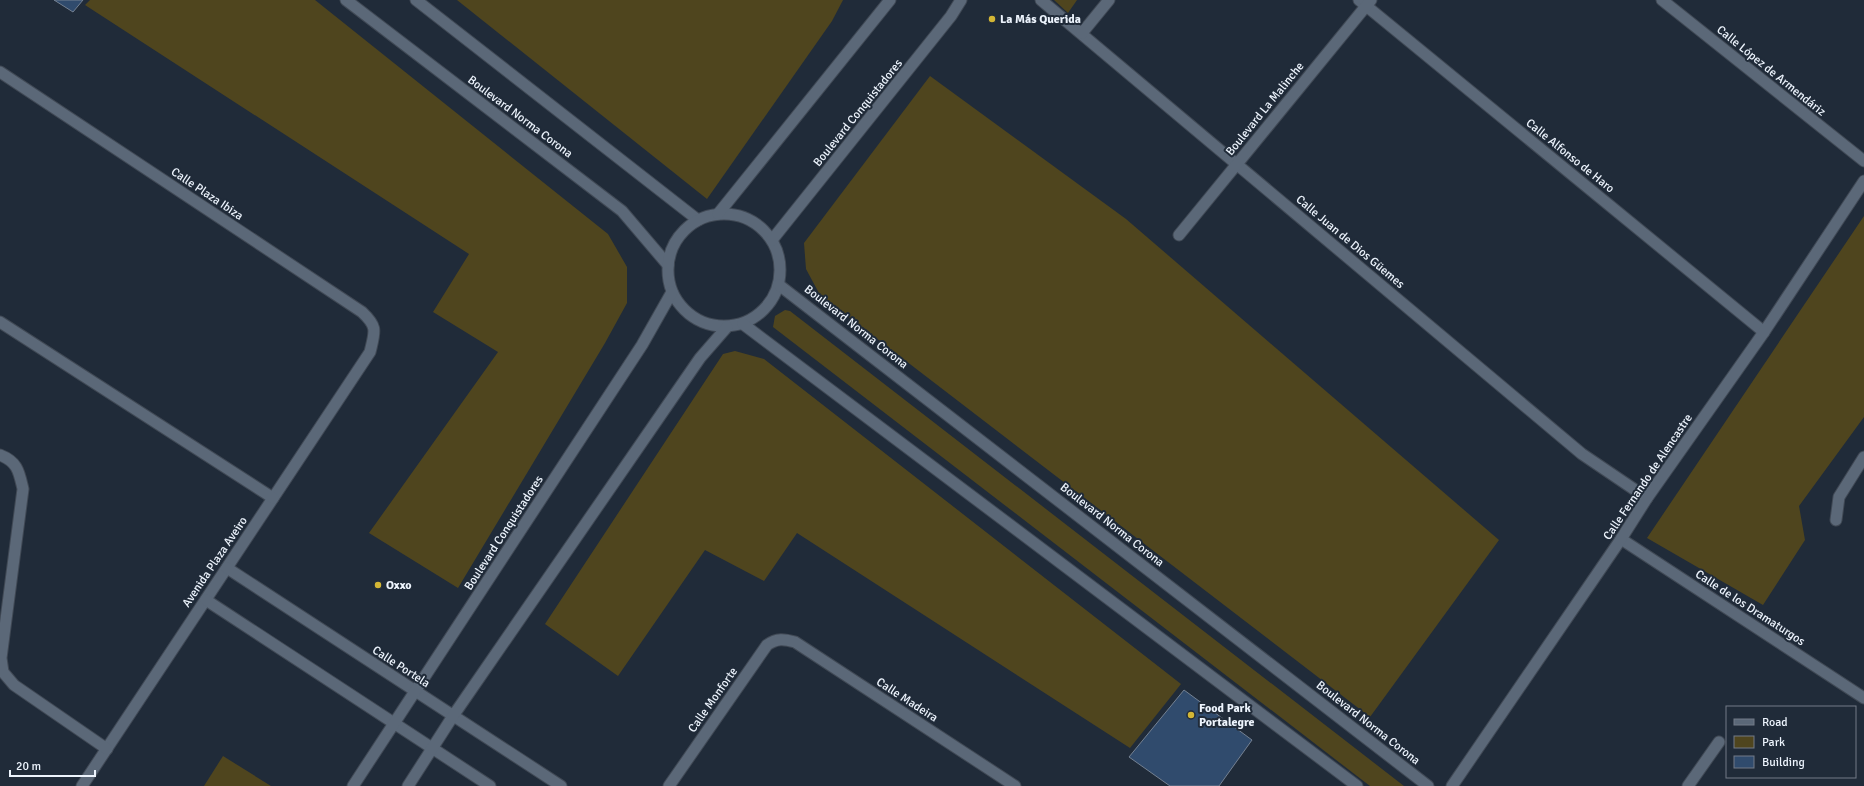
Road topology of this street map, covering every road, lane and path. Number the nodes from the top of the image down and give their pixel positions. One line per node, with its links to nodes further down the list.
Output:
1 (346, 0): 18 (street, Boulevard Norma Corona)
2 (416, 0): 15 (street)
3 (890, 0): 14 (street)
4 (961, 0): 17 (street, Boulevard Conquistadores)
5 (1041, 0): 9 (street, Calle Juan de Dios Güemes)
6 (1109, 0): 9 (street)
7 (1662, 0): 11 (street, Calle López de Armendáriz)
8 (1365, 2): 12 (street, Boulevard La Malinche); 24 (street, Calle Alfonso de Haro)
9 (1082, 33): 12 (street, Calle Juan de Dios Güemes)
10 (0, 72): 25 (street, Calle Plaza Ibiza)
11 (1864, 161)
12 (1237, 164): 16 (street, Boulevard La Malinche); 29 (street, Calle Juan de Dios Güemes)
13 (1864, 181): 24 (street, Calle Fernando de Alencastre)
14 (718, 214): 15 (street); 17 (street)
15 (698, 220): 18 (street)
16 (1179, 235)
17 (772, 240): 19 (street)
18 (668, 265): 20 (street)
19 (780, 285): 22 (street); 50 (street, Boulevard Norma Corona)
20 (672, 292): 23 (street); 35 (street, Boulevard Conquistadores)
21 (0, 322): 28 (street)
22 (743, 324): 23 (street); 49 (street)
23 (727, 327): 37 (street)
24 (1764, 332): 29 (street, Calle Fernando de Alencastre)
25 (370, 352): 28 (street, Avenida Plaza Aveiro)
26 (0, 455): 41 (street)
27 (1864, 457): 30 (street)
28 (273, 498): 32 (street, Avenida Plaza Aveiro)
29 (1647, 498): 31 (street, Calle Fernando de Alencastre)
30 (1836, 520)
31 (1621, 539): 36 (street, Calle de los Dramaturgos); 51 (street, Calle Fernando de Alencastre)
32 (227, 568): 33 (street, Avenida Plaza Aveiro); 35 (street, Calle Portela)
33 (206, 600): 38 (street); 41 (street, Avenida Plaza Aveiro)
34 (784, 639): 47 (street, Calle Monforte); 48 (street, Calle Madeira)
35 (415, 692): 37 (street, Calle Portela); 38 (street, Boulevard Conquistadores)
36 (1864, 698)
37 (453, 716): 40 (street); 46 (street, Calle Portela)
38 (395, 723): 40 (street); 43 (street, Boulevard Conquistadores)
39 (1719, 742): 52 (street)
40 (433, 748): 44 (street); 45 (street)
41 (106, 749): 42 (street, Avenida Plaza Aveiro)
42 (82, 786)
43 (353, 786)
44 (408, 786)
45 (490, 786)
46 (561, 786)
47 (669, 786)
48 (1015, 786)
49 (1357, 786)
50 (1428, 786)
51 (1452, 786)
52 (1688, 786)

